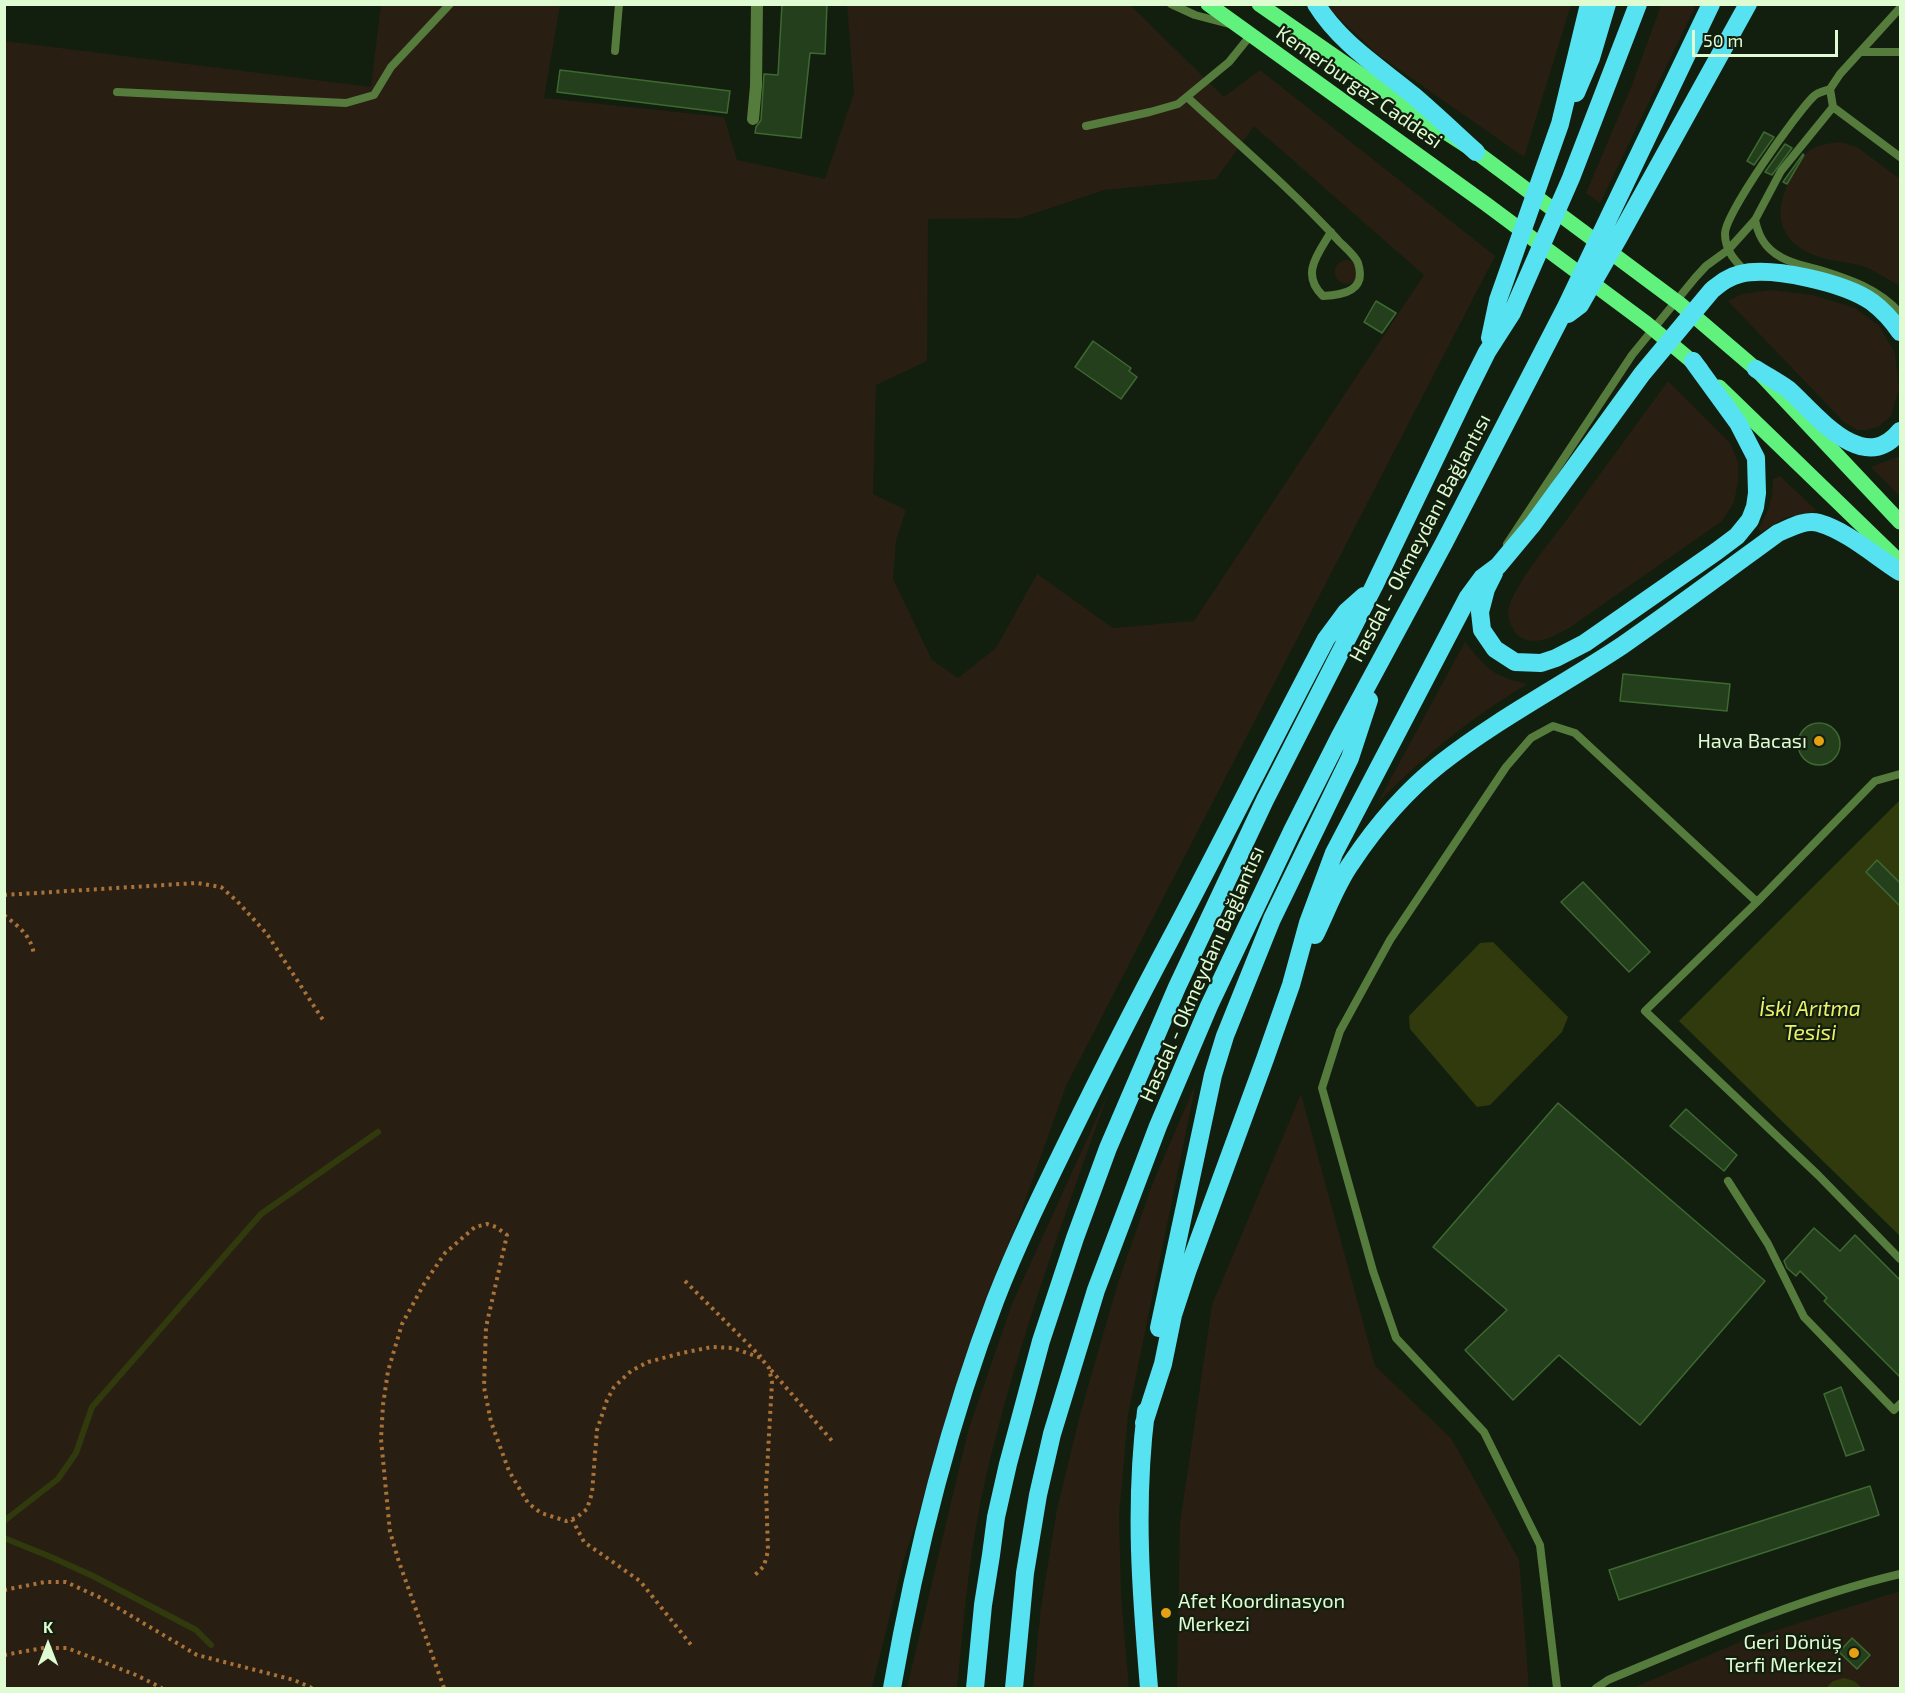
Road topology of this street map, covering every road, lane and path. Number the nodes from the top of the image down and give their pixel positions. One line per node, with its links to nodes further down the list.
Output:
1 (450, 4): 20 (lane)
2 (620, 4): 16 (lane)
3 (757, 4): 23 (street)
4 (1171, 4): 14 (lane)
5 (1208, 4): 14 (main road, Kemerburgaz Caddesi)
6 (1259, 4): 26 (main road, Kemerburgaz Caddesi)
7 (1316, 4): 26 (highway)
8 (1589, 4): 24 (highway)
9 (1607, 4): 24 (highway)
10 (1638, 4): 35 (highway)
11 (1711, 4): 33 (highway, Hasdal - Okmeydanı Bağlantısı)
12 (1748, 4): 33 (highway)
13 (1900, 8): 17 (lane)
14 (1235, 25): 15 (main road, Kemerburgaz Caddesi)
15 (1250, 36): 21 (lane); 36 (main road, Kemerburgaz Caddesi)
16 (615, 51)
17 (1862, 52): 18 (lane); 19 (lane)
18 (1900, 52)
19 (1830, 89): 22 (lane); 30 (lane)
20 (117, 92)
21 (1187, 97): 25 (lane); 29 (lane)
22 (1833, 106): 27 (lane); 28 (lane)
23 (753, 119)
24 (1560, 124): 35 (highway)
25 (1086, 126)
26 (1476, 152): 37 (main road, Kemerburgaz Caddesi)
27 (1900, 157)
28 (1755, 220): 30 (lane); 32 (lane)
29 (1331, 232): 29 (lane)
30 (1728, 250): 31 (lane); 41 (lane)
31 (1747, 273): 34 (highway); 41 (highway)
32 (1900, 313)
33 (1558, 323): 44 (highway, Hasdal - Okmeydanı Bağlantısı)
34 (1900, 332)
35 (1487, 352): 43 (highway, Hasdal - Okmeydanı Bağlantısı)
36 (1693, 361): 40 (main road, Kemerburgaz Caddesi); 41 (highway)
37 (1756, 369): 38 (highway); 39 (main road, Kemerburgaz Caddesi)
38 (1900, 431)
39 (1900, 522)
40 (1900, 562)
41 (1498, 566): 50 (highway)
42 (1900, 572): 50 (highway)
43 (1374, 586): 70 (highway); 71 (highway, Hasdal - Okmeydanı Bağlantısı)
44 (1376, 669): 58 (highway); 72 (highway, Hasdal - Okmeydanı Bağlantısı)
45 (1900, 774): 47 (lane)
46 (4, 895): 51 (path)
47 (1757, 902): 53 (lane); 74 (lane)
48 (4, 915): 49 (path)
49 (34, 955)
50 (1291, 985): 58 (highway)
51 (325, 1023)
52 (1728, 1181): 57 (lane)
53 (1900, 1259)
54 (685, 1281): 55 (path)
55 (761, 1358): 56 (path); 60 (path)
56 (769, 1368): 59 (path); 62 (path)
57 (1900, 1404)
58 (1144, 1423): 73 (highway)
59 (834, 1442)
60 (572, 1519): 64 (path); 69 (path)
61 (1900, 1574): 75 (lane)
62 (754, 1576)
63 (4, 1590): 66 (path)
64 (692, 1646)
65 (4, 1655): 67 (path)
66 (303, 1687): 68 (path)
67 (162, 1689)
68 (312, 1689)
69 (444, 1689)
70 (892, 1689)
71 (975, 1689)
72 (1014, 1689)
73 (1149, 1689)
74 (1557, 1689)
75 (1596, 1689)

